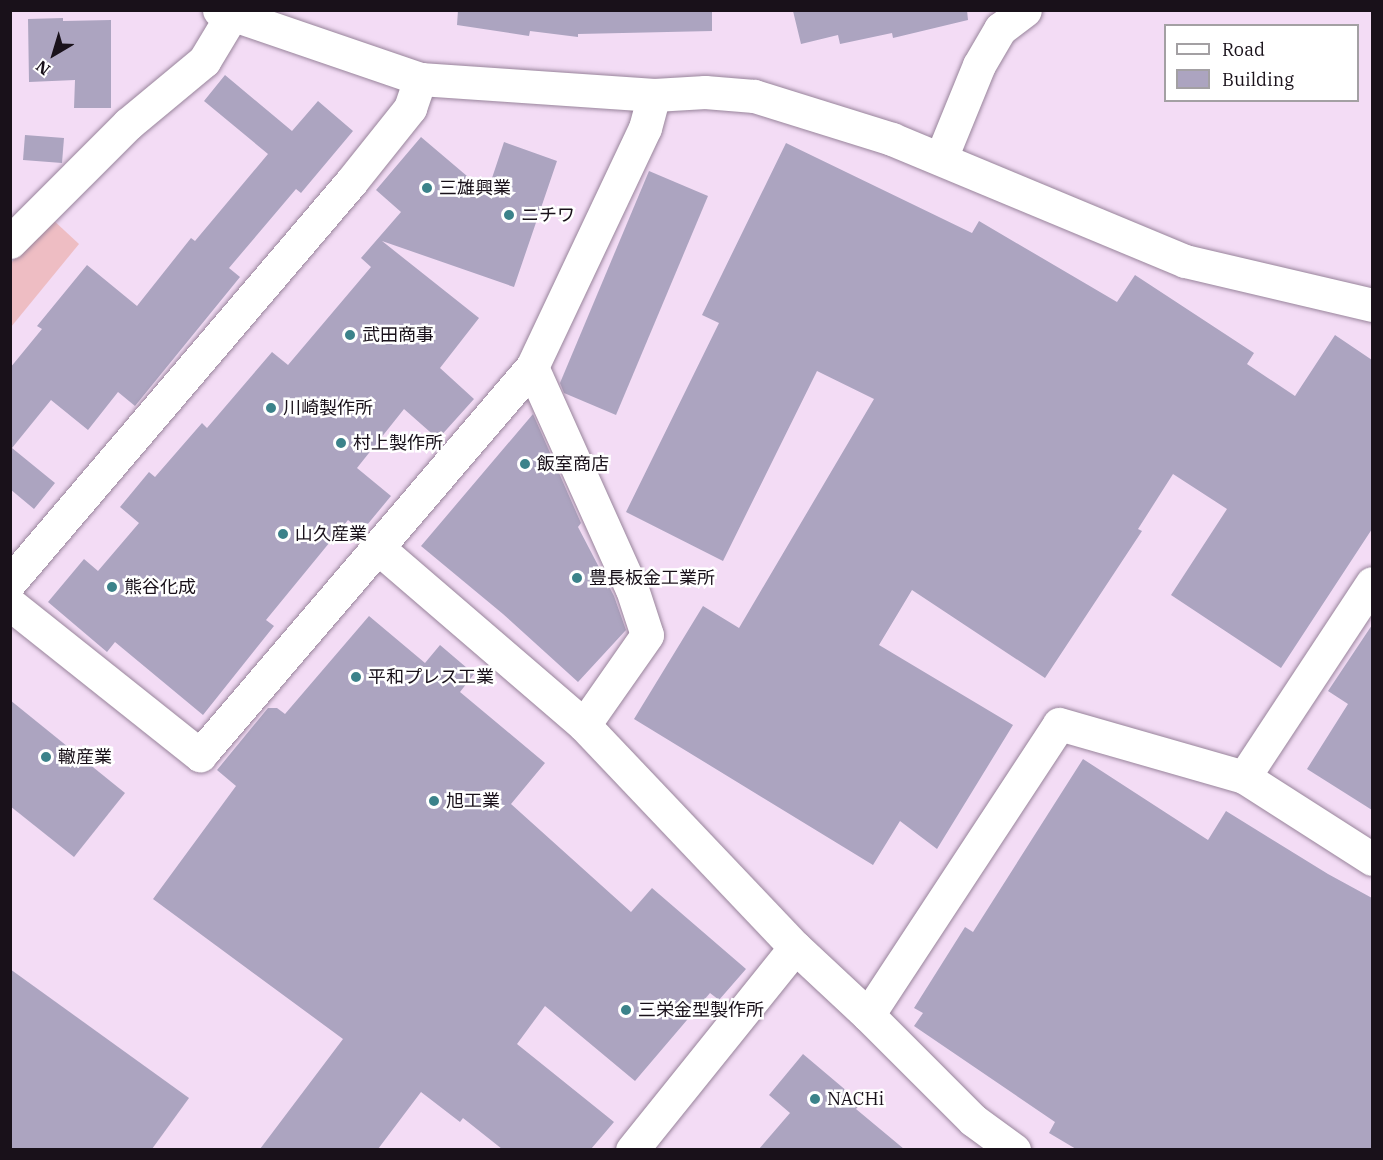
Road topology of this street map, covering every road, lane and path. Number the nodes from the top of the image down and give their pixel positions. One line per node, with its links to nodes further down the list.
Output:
1 (1024, 10): 5 (street)
2 (240, 15): 3 (street); 6 (street)
3 (420, 79): 4 (street); 10 (street)
4 (654, 95): 5 (street); 8 (street)
5 (941, 158): 7 (street)
6 (10, 242)
7 (1372, 304)
8 (532, 367): 9 (street); 13 (street)
9 (377, 547): 12 (street); 13 (street)
10 (10, 582)
11 (1372, 583): 14 (street)
12 (10, 604)
13 (584, 725): 16 (street)
14 (1244, 777): 15 (street); 17 (street)
15 (1372, 859)
16 (795, 947): 17 (street); 18 (street)
17 (868, 1015): 19 (street)
18 (632, 1149)
19 (1014, 1149)

